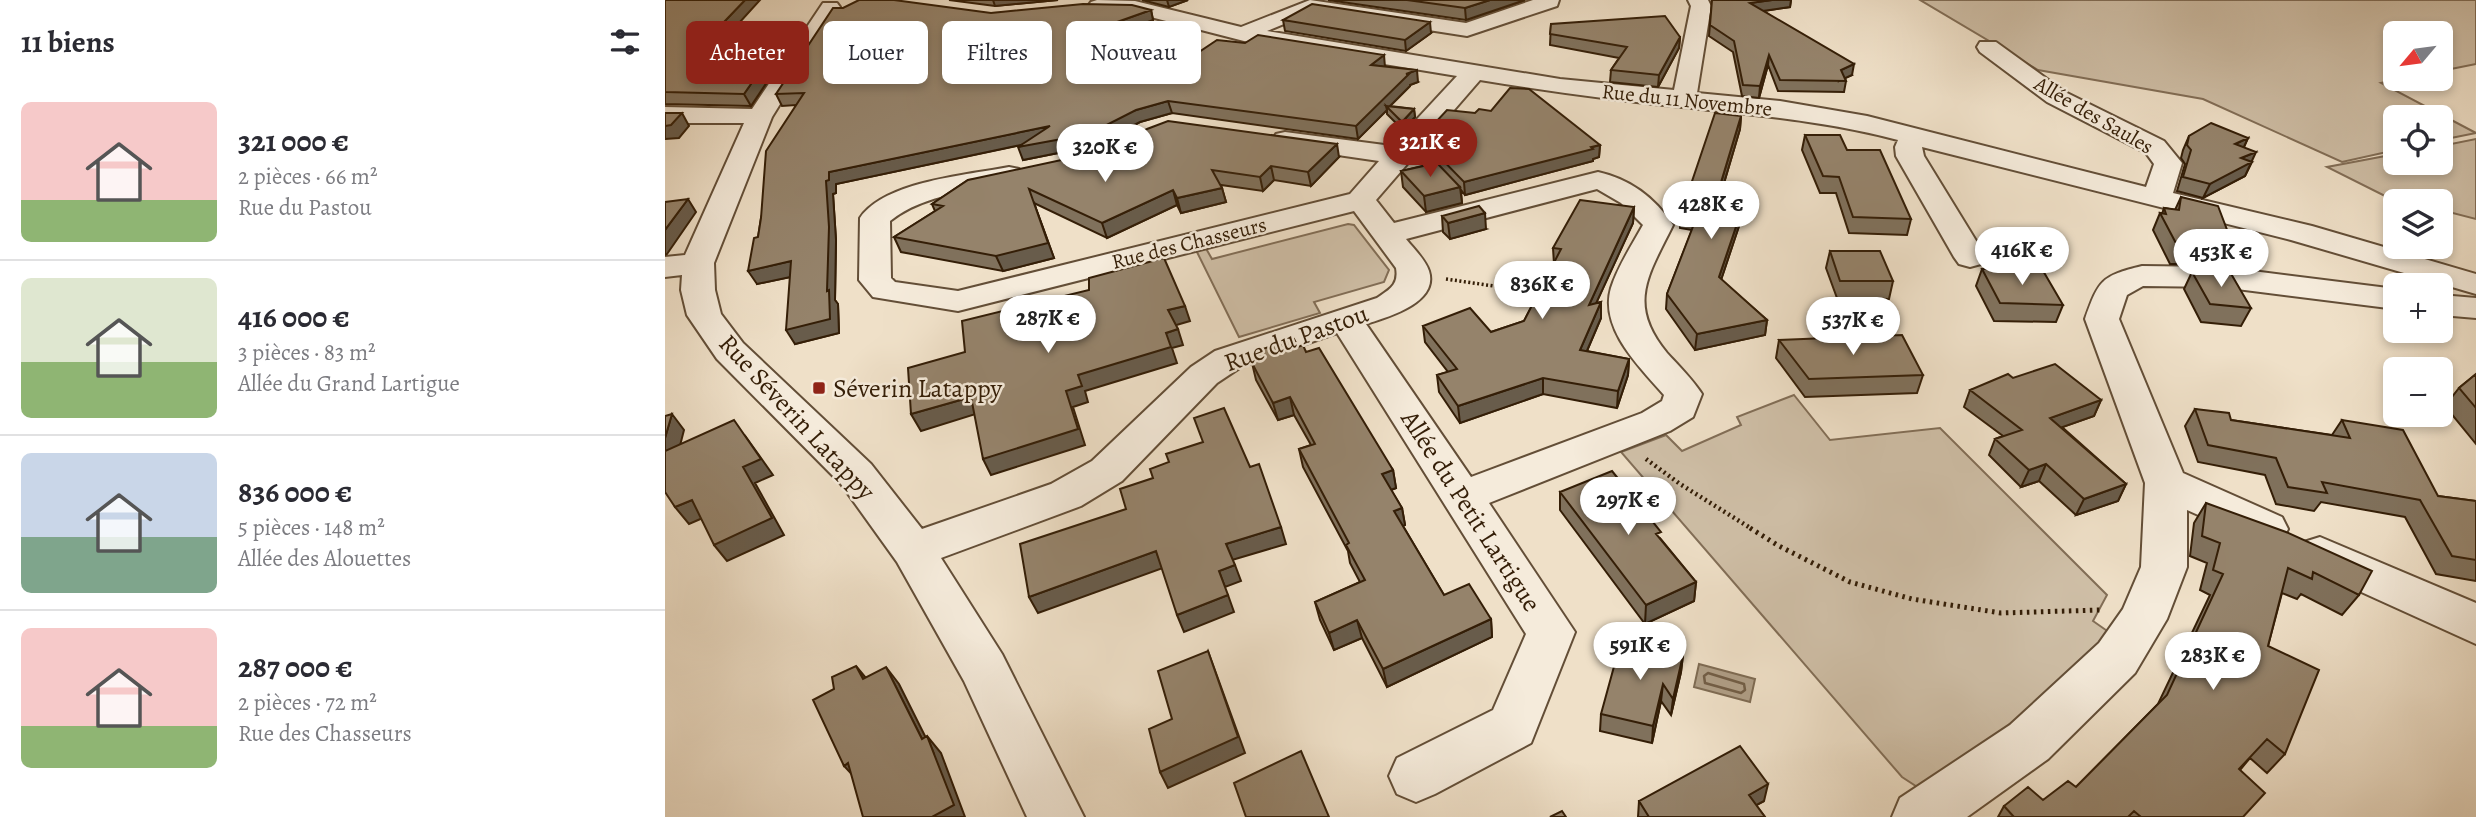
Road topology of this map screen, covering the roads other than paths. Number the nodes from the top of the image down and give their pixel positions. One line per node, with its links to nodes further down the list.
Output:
1 (1543, 0): 5 (street)
2 (1698, 0): 8 (street)
3 (834, 4): 10 (street, Rue Séverin Latappy)
4 (1073, 8): 5 (street, Rue du 11 Novembre)
5 (1244, 34): 7 (street, Rue du 11 Novembre)
6 (1988, 47): 15 (street, Allée des Saules)
7 (1475, 71): 8 (street, Rue du 11 Novembre); 13 (street)
8 (1684, 100): 11 (street, Rue du 11 Novembre)
9 (665, 115): 10 (street)
10 (759, 117): 19 (street, Rue Séverin Latappy)
11 (1914, 136): 15 (street, Rue du 11 Novembre); 18 (street)
12 (1262, 137): 13 (street)
13 (1398, 155): 16 (street)
14 (1035, 170): 16 (street, Rue des Chasseurs)
15 (2157, 199): 20 (street, Rue du 11 Novembre)
16 (1361, 200): 17 (street)
17 (1388, 234): 24 (street, Rue du Pastou); 26 (street)
18 (1970, 257)
19 (681, 265): 27 (street, Rue Séverin Latappy)
20 (2476, 284)
21 (2383, 297): 25 (street)
22 (2453, 306): 23 (street)
23 (2476, 308)
24 (1346, 320): 26 (street, Allée du Petit Lartigue); 27 (street, Rue du Pastou)
25 (2166, 483): 28 (street); 31 (street)
26 (1463, 496): 29 (street, Allée du Petit Lartigue)
27 (913, 550): 30 (street, Rue Séverin Latappy)
28 (2476, 624)
29 (1416, 776)
30 (1056, 817)
31 (1920, 817)

